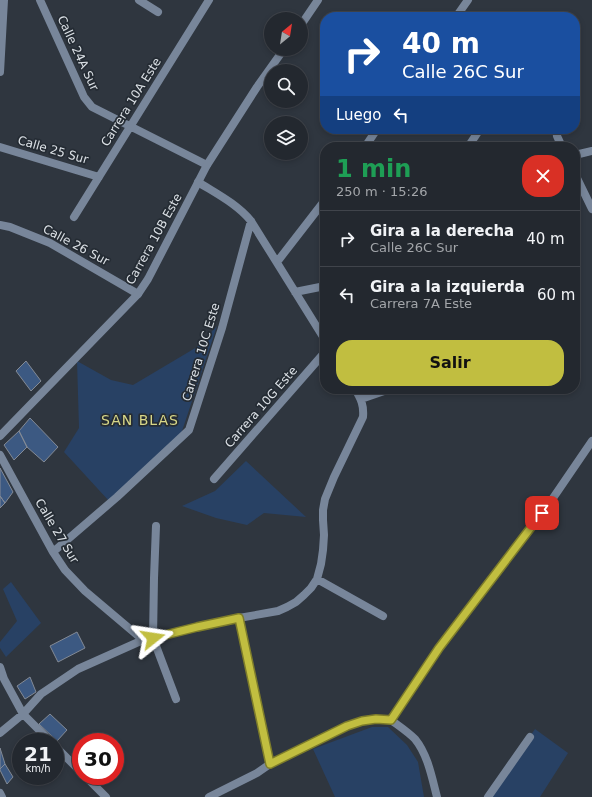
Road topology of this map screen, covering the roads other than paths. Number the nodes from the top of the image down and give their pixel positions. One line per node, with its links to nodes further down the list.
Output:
1 (4, 0): 11 (street)
2 (40, 0): 12 (street, Calle 24A Sur)
3 (138, 0): 7 (street)
4 (209, 0): 12 (street, Carrera 10A Este)
5 (468, 0): 8 (street)
6 (317, 1): 9 (street)
7 (158, 12)
8 (460, 12)
9 (308, 15)
10 (279, 56): 18 (street, Carrera 10B Este)
11 (0, 72)
12 (130, 126): 18 (street, Calle 24A Sur); 19 (street, Carrera 10A Este)
13 (556, 136): 14 (street)
14 (559, 142)
15 (0, 147): 19 (street, Calle 25 Sur)
16 (592, 151): 17 (street)
17 (580, 154)
18 (207, 165): 20 (street, Carrera 10B Este)
19 (99, 176): 24 (street, Carrera 10A Este)
20 (198, 182): 25 (street); 30 (street, Carrera 10B Este)
21 (580, 184): 23 (street)
22 (320, 206): 27 (street)
23 (592, 209)
24 (74, 217)
25 (251, 221): 27 (street); 41 (street, Carrera 10C Este)
26 (0, 225): 30 (street, Calle 26 Sur)
27 (277, 262): 29 (street)
28 (320, 287): 29 (street)
29 (295, 292): 31 (street)
30 (138, 294): 36 (street, Carrera 10B Este)
31 (320, 332)
32 (320, 358): 39 (street, Carrera 10G Este)
33 (358, 394): 35 (street)
34 (376, 394): 35 (street)
35 (361, 399): 42 (street)
36 (0, 436)
37 (592, 441): 50 (street)
38 (0, 455): 41 (street, Calle 27 Sur)
39 (214, 479)
40 (156, 526): 45 (street)
41 (53, 552): 46 (street, Calle 27 Sur)
42 (317, 579): 43 (street); 44 (street)
43 (383, 616)
44 (239, 618): 45 (street); 56 (street)
45 (153, 638): 46 (street); 48 (street)
46 (144, 640): 49 (street)
47 (0, 667): 49 (street)
48 (176, 699)
49 (23, 714): 51 (street); 52 (street)
50 (391, 720): 56 (street); 62 (street)
51 (0, 733)
52 (42, 733)
53 (530, 737): 63 (street)
54 (64, 755): 55 (street)
55 (72, 763)
56 (270, 764): 61 (street)
57 (94, 785): 60 (street)
58 (0, 793): 59 (street)
59 (2, 797)
60 (106, 797)
61 (210, 797)
62 (437, 797)
63 (488, 797)

